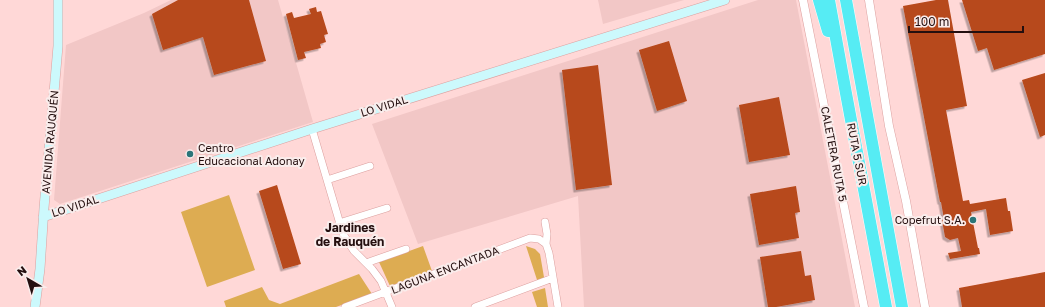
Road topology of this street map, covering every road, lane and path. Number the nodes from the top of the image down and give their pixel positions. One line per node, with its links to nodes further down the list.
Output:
1 (58, 0): 13 (main road, AVENIDA RAUQUÉN)
2 (725, 0): 9 (main road, LO VIDAL)
3 (803, 0): 26 (street, CALETERA RUTA 5)
4 (819, 0): 8 (highway)
5 (829, 0): 8 (highway, RUTA 5 SUR)
6 (846, 0): 28 (highway, RUTA 5 SUR)
7 (869, 0): 29 (street)
8 (845, 88): 27 (highway, RUTA 5 SUR)
9 (312, 129): 11 (street); 13 (main road, LO VIDAL)
10 (370, 166): 11 (street)
11 (327, 180): 15 (street)
12 (387, 208): 15 (street)
13 (44, 216): 21 (main road, AVENIDA RAUQUÉN)
14 (545, 222): 16 (street)
15 (340, 223): 18 (street)
16 (546, 244): 19 (street); 20 (street, LAGUNA ENCANTADA)
17 (406, 249): 18 (street)
18 (366, 263): 20 (street)
19 (553, 278): 24 (street); 25 (street)
20 (386, 292): 22 (street, LAGUNA ENCANTADA); 23 (street)
21 (35, 307)
22 (345, 307)
23 (392, 307)
24 (475, 307)
25 (558, 307)
26 (864, 307)
27 (886, 307)
28 (902, 307)
29 (925, 307)

